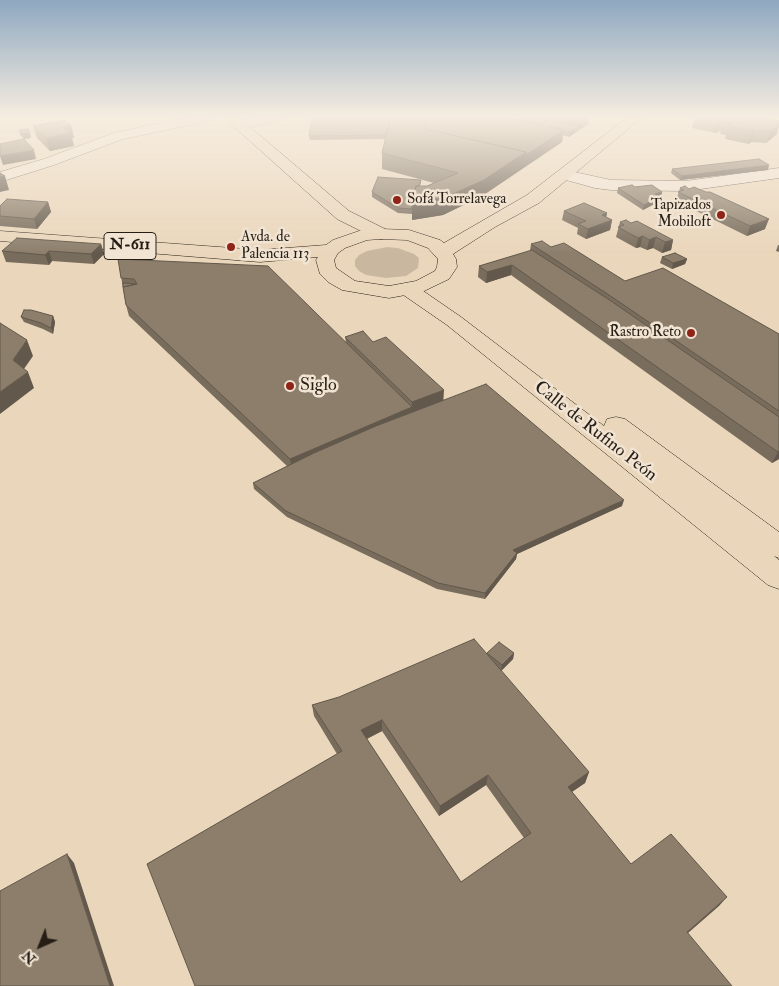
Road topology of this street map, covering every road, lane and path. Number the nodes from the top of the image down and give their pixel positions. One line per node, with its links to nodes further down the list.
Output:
1 (43, 162): 7 (street)
2 (266, 162): 12 (main road)
3 (281, 162): 9 (main road)
4 (581, 162): 6 (main road, N-611)
5 (779, 173): 6 (street)
6 (565, 175): 8 (main road, N-611)
7 (0, 177)
8 (489, 223): 11 (main road, N-611); 13 (main road, N-611)
9 (380, 234): 11 (main road, N-611); 12 (main road, N-611)
10 (0, 236): 12 (main road, N-611)
11 (421, 239): 13 (main road, N-611)
12 (334, 244): 15 (main road, N-611)
13 (443, 252): 14 (main road)
14 (433, 281): 15 (main road, N-611); 16 (main road, Calle de Rufino Peón)
15 (409, 290): 17 (main road, Calle de Rufino Peón)
16 (779, 547)
17 (779, 576)

